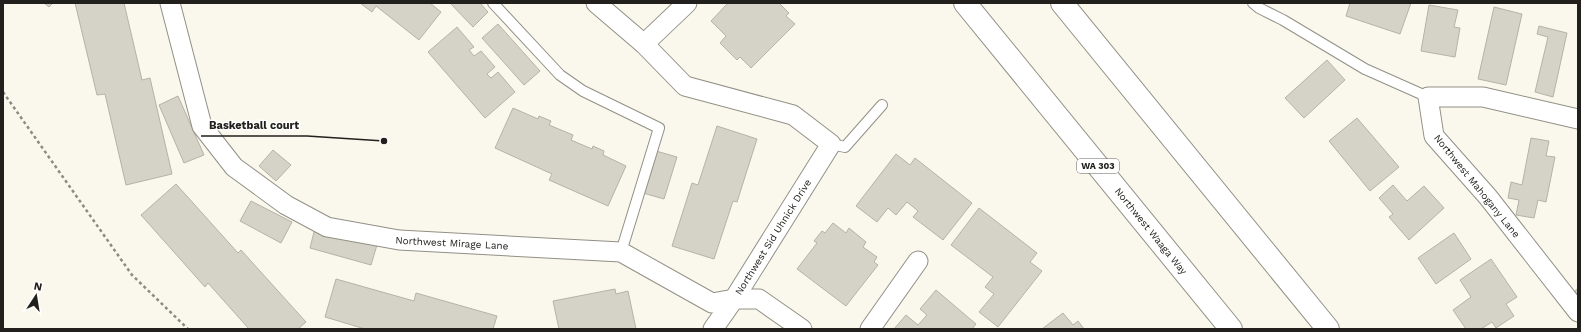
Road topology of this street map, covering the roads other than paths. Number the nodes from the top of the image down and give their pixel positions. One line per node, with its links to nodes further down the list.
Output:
1 (170, 3): 13 (street, Northwest Mirage Lane)
2 (493, 3): 13 (lane)
3 (596, 3): 8 (street)
4 (687, 3): 8 (street)
5 (965, 3): 20 (highway, Northwest Waaga Way / WA 303)
6 (1062, 3): 21 (highway)
7 (1254, 3): 9 (lane)
8 (644, 44): 12 (street)
9 (1428, 97): 11 (street); 16 (street, Northwest Mahogany Lane)
10 (882, 105): 12 (lane)
11 (1578, 119)
12 (831, 144): 15 (street, Northwest Sid Uhnick Drive)
13 (621, 252): 15 (street, Northwest Mirage Lane)
14 (918, 261): 19 (street)
15 (734, 299): 17 (street, Northwest Sid Uhnick Drive); 18 (street, Northwest Mirage Lane)
16 (1578, 312)
17 (713, 329)
18 (802, 329)
19 (870, 329)
20 (1231, 329)
21 (1328, 329)

